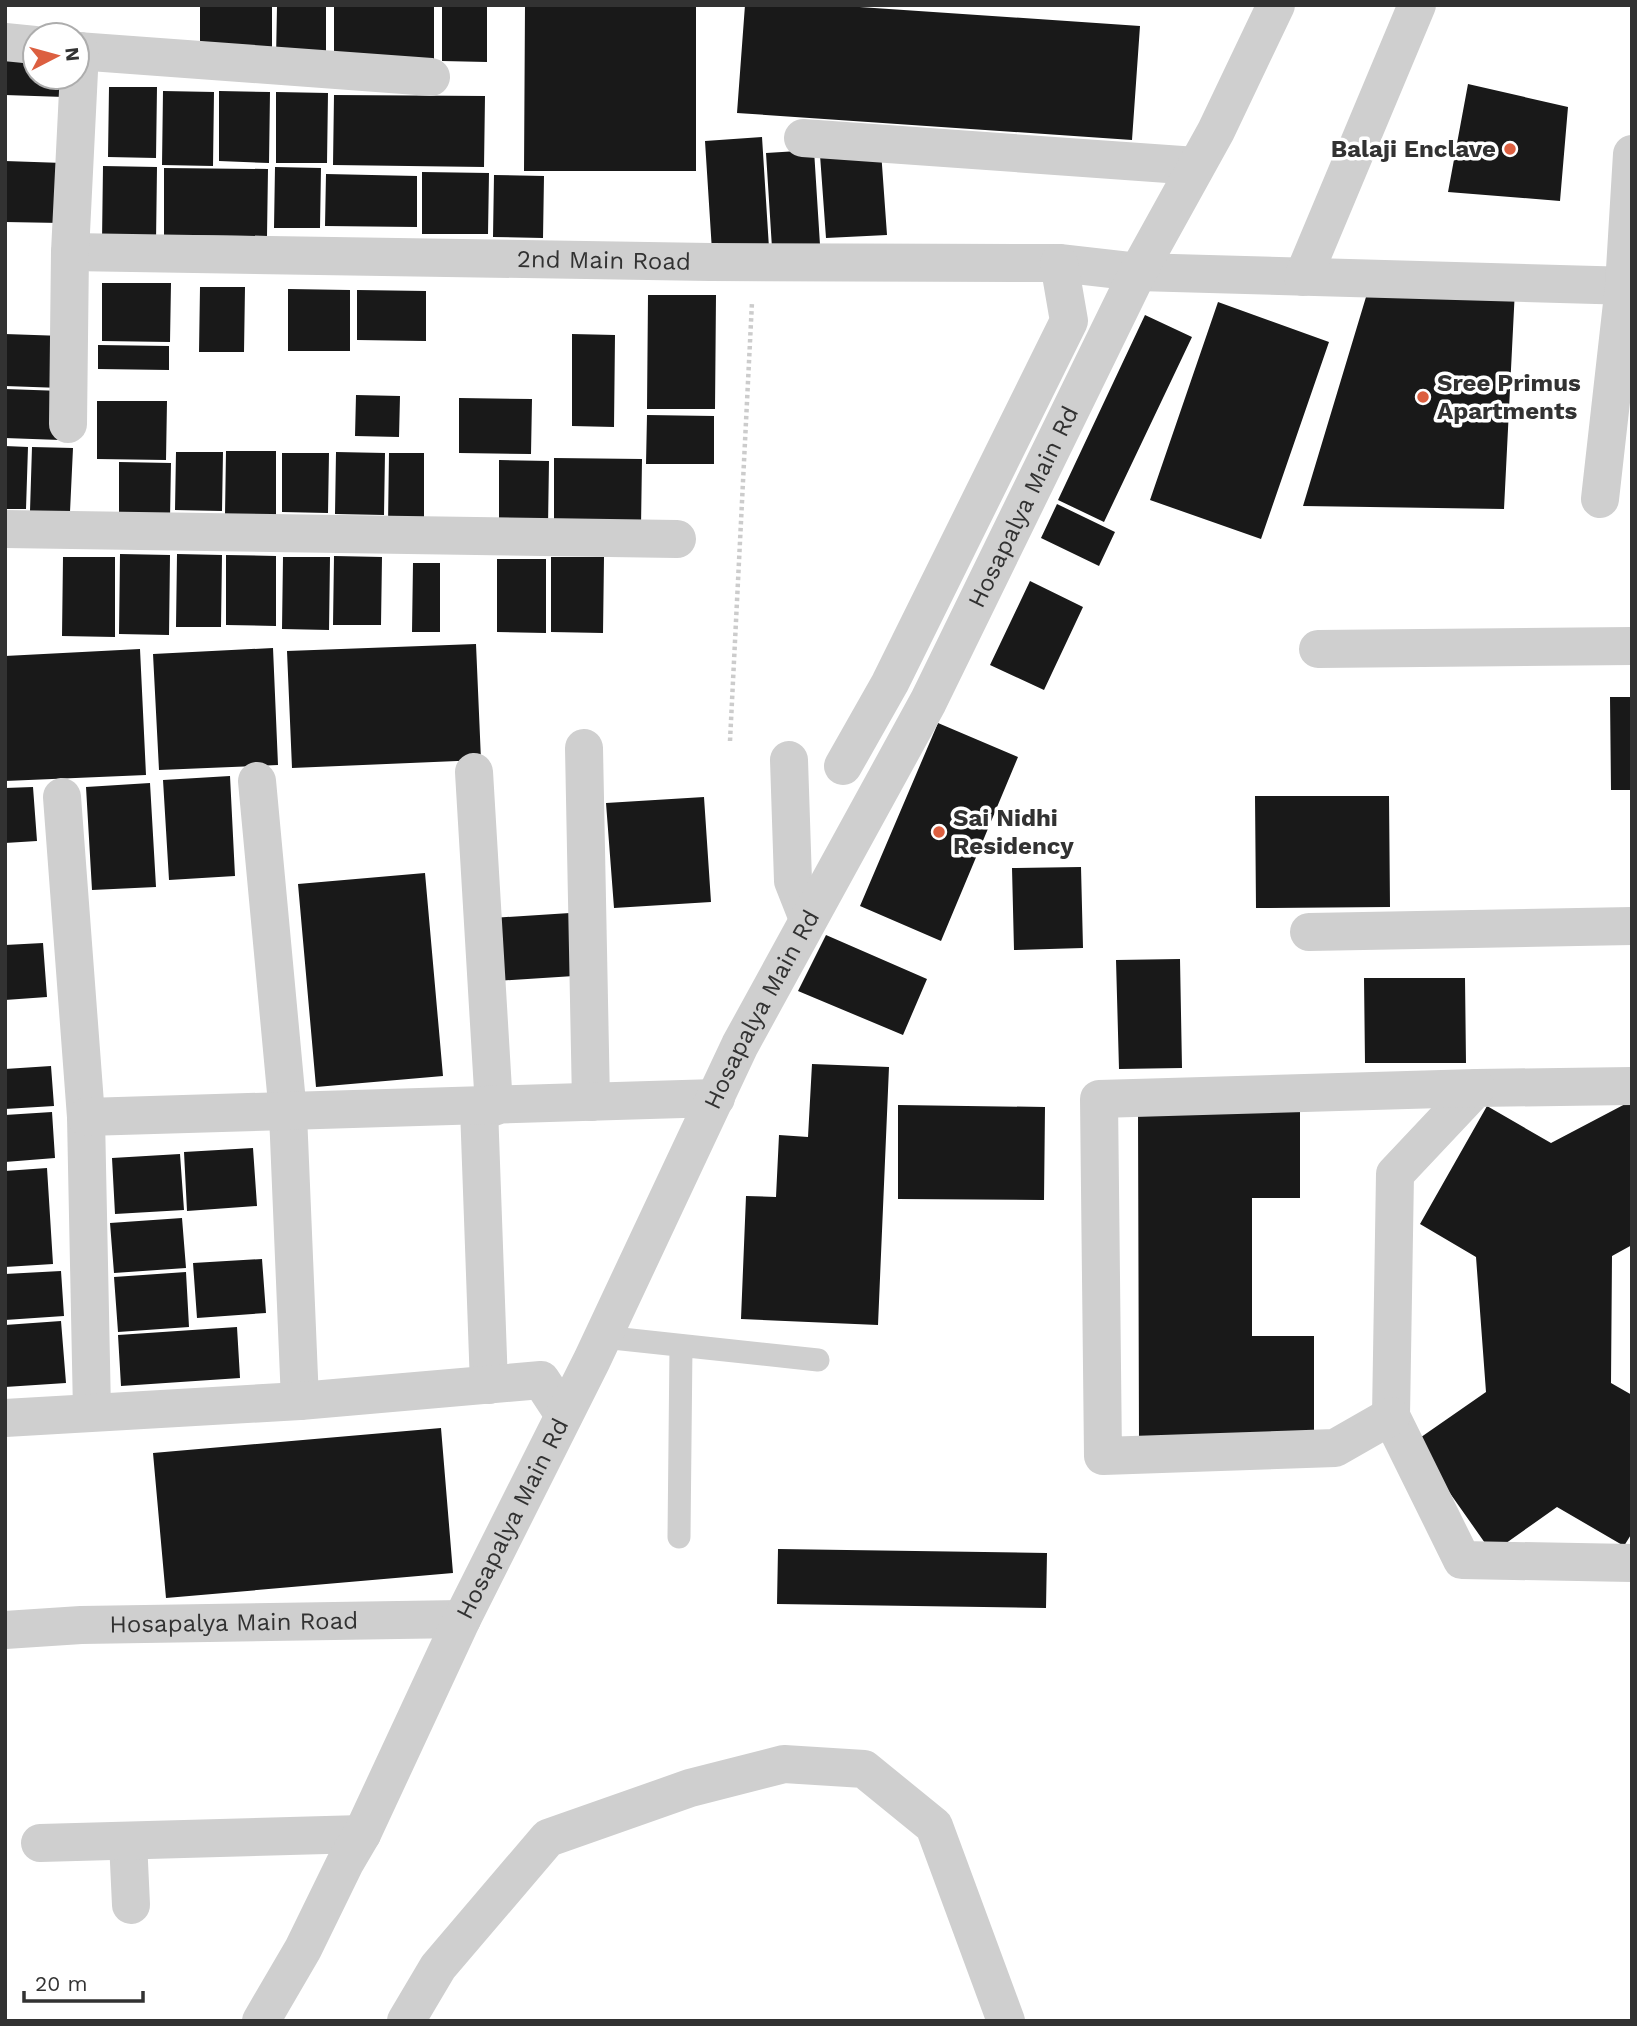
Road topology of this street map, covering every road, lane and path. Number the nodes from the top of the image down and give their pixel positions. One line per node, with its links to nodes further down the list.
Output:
1 (1276, 5): 8 (street, Hosapalya Main Rd)
2 (1417, 5): 12 (street)
3 (91, 52): 4 (street)
4 (431, 77)
5 (77, 91): 9 (street)
6 (803, 138): 8 (street)
7 (1632, 154): 13 (street)
8 (1196, 166): 11 (street, Hosapalya Main Rd)
9 (70, 252): 10 (street, 2nd Main Road); 15 (street)
10 (1059, 263): 11 (street, 2nd Main Road); 21 (street)
11 (1138, 272): 12 (street, 2nd Main Road); 22 (street, Hosapalya Main Rd)
12 (1303, 277): 13 (street, 2nd Main Road)
13 (1628, 286): 16 (street)
14 (752, 299): 23 (path)
15 (68, 424)
16 (1600, 499)
17 (5, 529): 18 (street)
18 (677, 539)
19 (1632, 646): 20 (street)
20 (1318, 649)
21 (890, 683): 22 (street); 26 (street)
22 (928, 702): 30 (street, Hosapalya Main Rd)
23 (730, 741)
24 (583, 748): 36 (street)
25 (789, 760): 30 (street)
26 (843, 766)
27 (474, 772): 37 (street)
28 (257, 781): 38 (street)
29 (62, 797): 39 (street)
30 (808, 919): 35 (street, Hosapalya Main Rd)
31 (1632, 926): 32 (street)
32 (1309, 932)
33 (1632, 1087): 34 (street)
34 (1476, 1088): 47 (street); 47 (street)
35 (716, 1098): 36 (street); 40 (street, Hosapalya Main Rd)
36 (591, 1102): 37 (street)
37 (486, 1107): 38 (street); 43 (street)
38 (288, 1114): 39 (street); 44 (street)
39 (86, 1117): 45 (street)
40 (603, 1337): 41 (lane); 46 (street, Hosapalya Main Rd)
41 (681, 1346): 42 (lane); 49 (lane)
42 (818, 1360)
43 (489, 1385): 44 (street); 46 (street)
44 (300, 1401): 45 (street)
45 (92, 1411): 48 (street)
46 (564, 1415): 51 (street, Hosapalya Main Rd)
47 (1391, 1416): 50 (street)
48 (5, 1418)
49 (679, 1537)
50 (1632, 1563)
51 (462, 1619): 52 (street, Hosapalya Main Road); 53 (street, Hosapalya Main Rd)
52 (5, 1630)
53 (362, 1834): 54 (street); 57 (street, Hosapalya Main Rd)
54 (128, 1841): 55 (street); 56 (street)
55 (40, 1843)
56 (131, 1905)
57 (261, 2021)
58 (405, 2021): 59 (street)
59 (1006, 2021)

